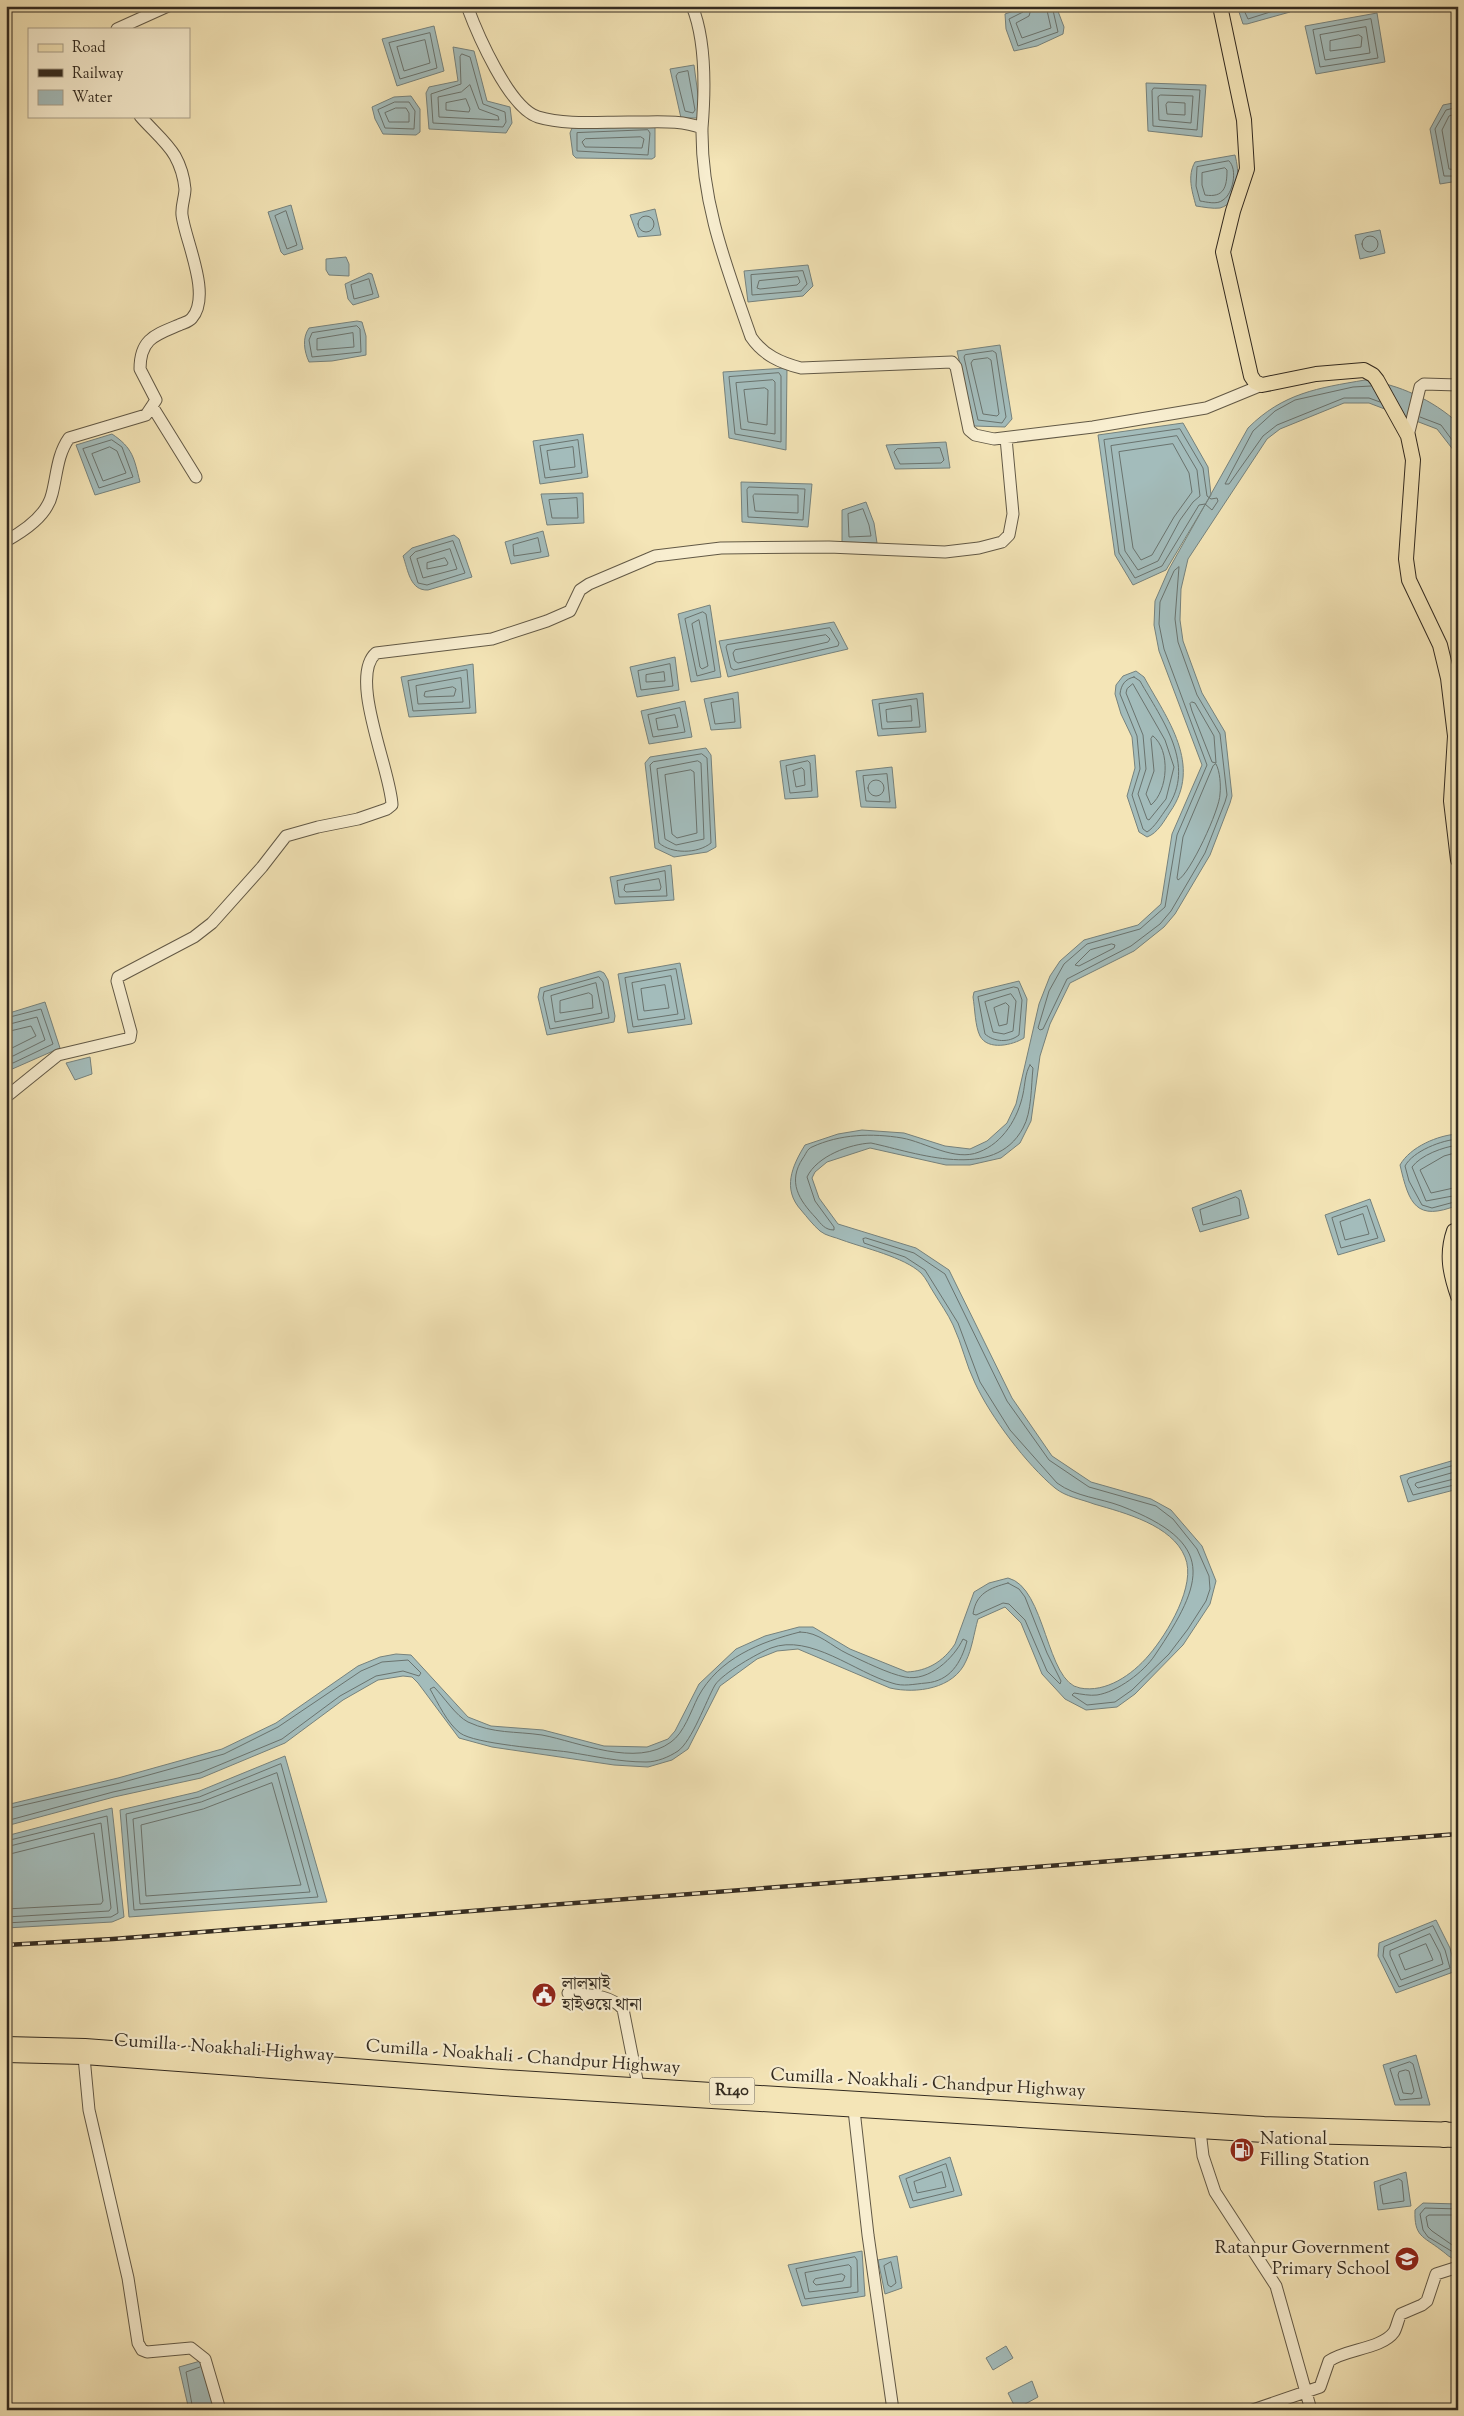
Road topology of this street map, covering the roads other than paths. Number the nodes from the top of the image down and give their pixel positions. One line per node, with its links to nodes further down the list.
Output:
1 (168, 6): 5 (street)
2 (467, 6): 7 (street)
3 (692, 6): 7 (street)
4 (1220, 6): 8 (main road)
5 (119, 28)
6 (142, 118): 10 (street)
7 (702, 128): 12 (street)
8 (1262, 385): 11 (main road); 12 (street)
9 (1458, 385): 11 (street)
10 (152, 406): 13 (street); 14 (street)
11 (1407, 429): 15 (main road)
12 (1006, 438): 17 (street)
13 (196, 477)
14 (6, 541)
15 (1456, 736): 16 (main road)
16 (1458, 860)
17 (6, 1097)
18 (1458, 1230): 19 (main road)
19 (1458, 1296)
20 (568, 1993): 25 (street)
21 (6, 2044): 24 (main road, Cumilla - Noakhali - Chandpur Highway / R140)
22 (6, 2055): 23 (main road, Cumilla - Noakhali Highway / R140)
23 (84, 2057): 24 (main road, Cumilla - Noakhali Highway / R140); 31 (street)
24 (200, 2060): 25 (main road, Cumilla - Noakhali - Chandpur Highway / R140); 26 (main road, Cumilla - Noakhali Highway / R140)
25 (638, 2085): 28 (main road, Cumilla - Noakhali - Chandpur Highway / R140)
26 (854, 2110): 27 (main road, Cumilla - Noakhali Highway / R140); 32 (street)
27 (1200, 2131): 28 (main road, Cumilla - Noakhali Highway / R140); 30 (street)
28 (1451, 2135)
29 (1458, 2267): 30 (street)
30 (1306, 2393): 33 (street); 34 (street)
31 (220, 2410)
32 (893, 2410)
33 (1253, 2410)
34 (1311, 2410)

